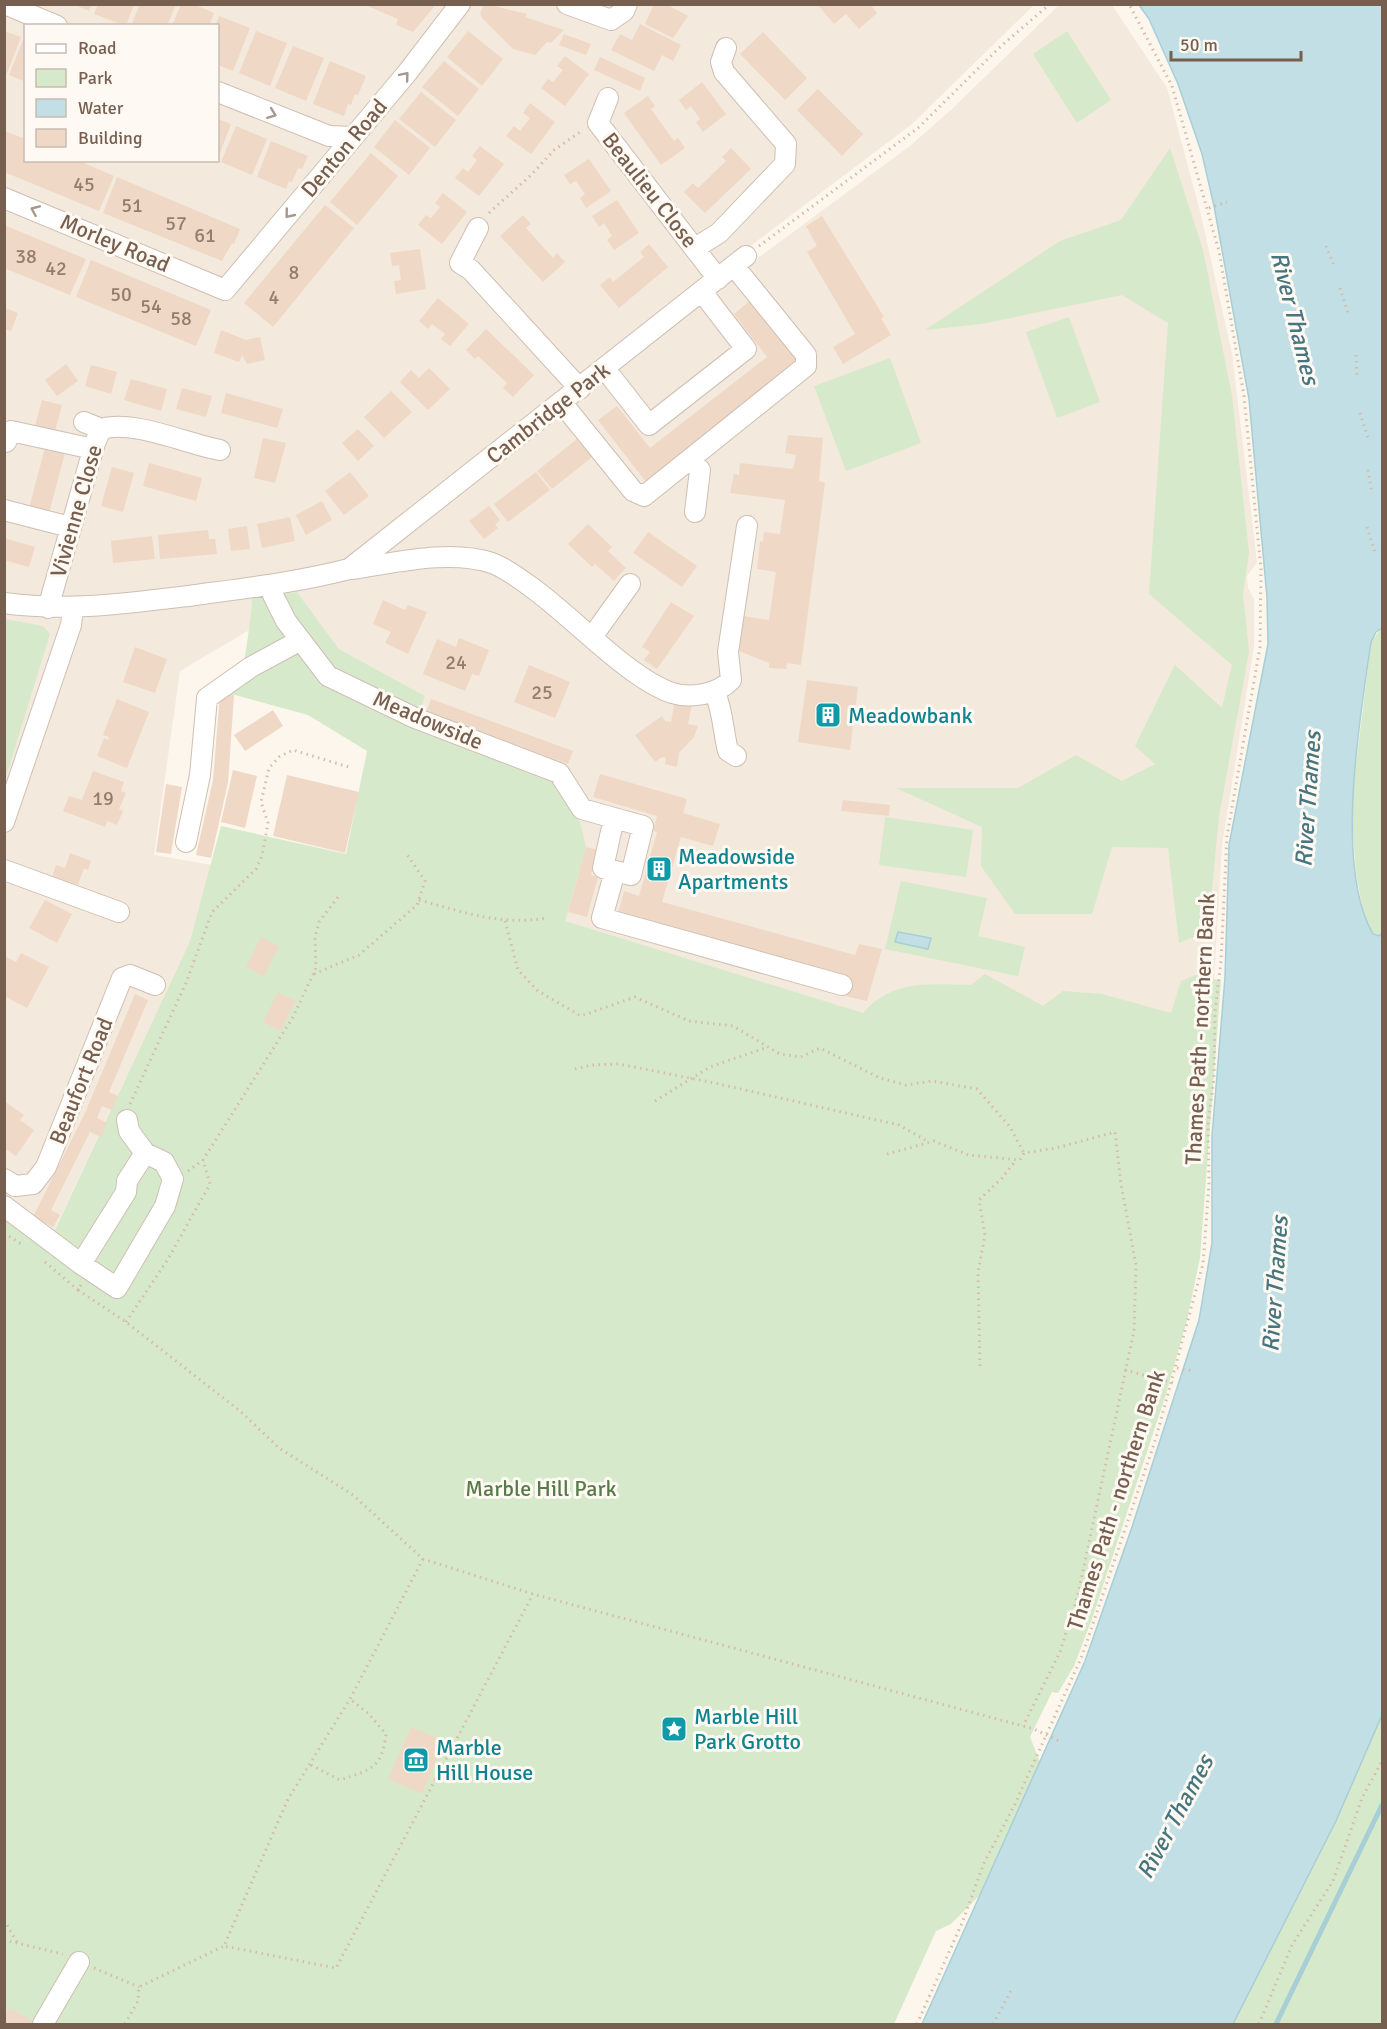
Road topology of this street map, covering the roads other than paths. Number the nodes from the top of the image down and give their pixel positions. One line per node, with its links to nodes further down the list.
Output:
1 (5, 4): 5 (street)
2 (460, 4): 9 (street, Denton Road, one-way to 2)
3 (567, 4): 4 (street)
4 (627, 4)
5 (52, 24)
6 (726, 48): 12 (street)
7 (219, 92): 9 (street, one-way to 9)
8 (608, 98): 12 (street, Beaulieu Close)
9 (353, 137): 14 (street, Denton Road, one-way to 14)
10 (4, 198): 14 (street, Morley Road, one-way to 10)
11 (478, 228): 17 (street)
12 (695, 248): 13 (street, Beaulieu Close)
13 (718, 279): 15 (street, Cambridge Park); 22 (street, Cambridge Park)
14 (225, 290)
15 (702, 292): 16 (street, Cambridge Park); 16 (street)
16 (605, 369): 17 (street, Cambridge Park)
17 (580, 388): 18 (street, Cambridge Park)
18 (562, 403): 22 (street); 27 (street, Cambridge Park)
19 (6, 442): 20 (street)
20 (93, 449): 21 (street, Vivienne Close); 26 (street, Vivienne Close)
21 (220, 450)
22 (690, 459): 24 (street)
23 (4, 510): 26 (street)
24 (695, 512)
25 (747, 526): 35 (street)
26 (70, 528): 31 (street, Vivienne Close)
27 (349, 569): 29 (street, Cambridge Park); 33 (street, Cambridge Park)
28 (630, 584): 33 (street)
29 (273, 585): 32 (street, Cambridge Park); 34 (street, Meadowside)
30 (4, 603): 31 (street, Cambridge Park)
31 (48, 608): 32 (street, Cambridge Park)
32 (73, 608): 38 (street)
33 (592, 637): 35 (street, Cambridge Park)
34 (299, 641): 37 (street, Meadowside); 39 (street)
35 (708, 693): 36 (street)
36 (736, 756)
37 (614, 818): 41 (street); 41 (street, Meadowside)
38 (4, 822)
39 (186, 842)
40 (4, 870): 42 (street)
41 (615, 871): 44 (street)
42 (119, 912)
43 (154, 985): 47 (street, Beaufort Road)
44 (842, 985)
45 (127, 1120): 46 (street)
46 (145, 1153): 49 (street); 49 (street)
47 (4, 1179)
48 (4, 1206): 49 (street)
49 (86, 1267)
50 (79, 1962): 51 (street)
51 (44, 2025)

